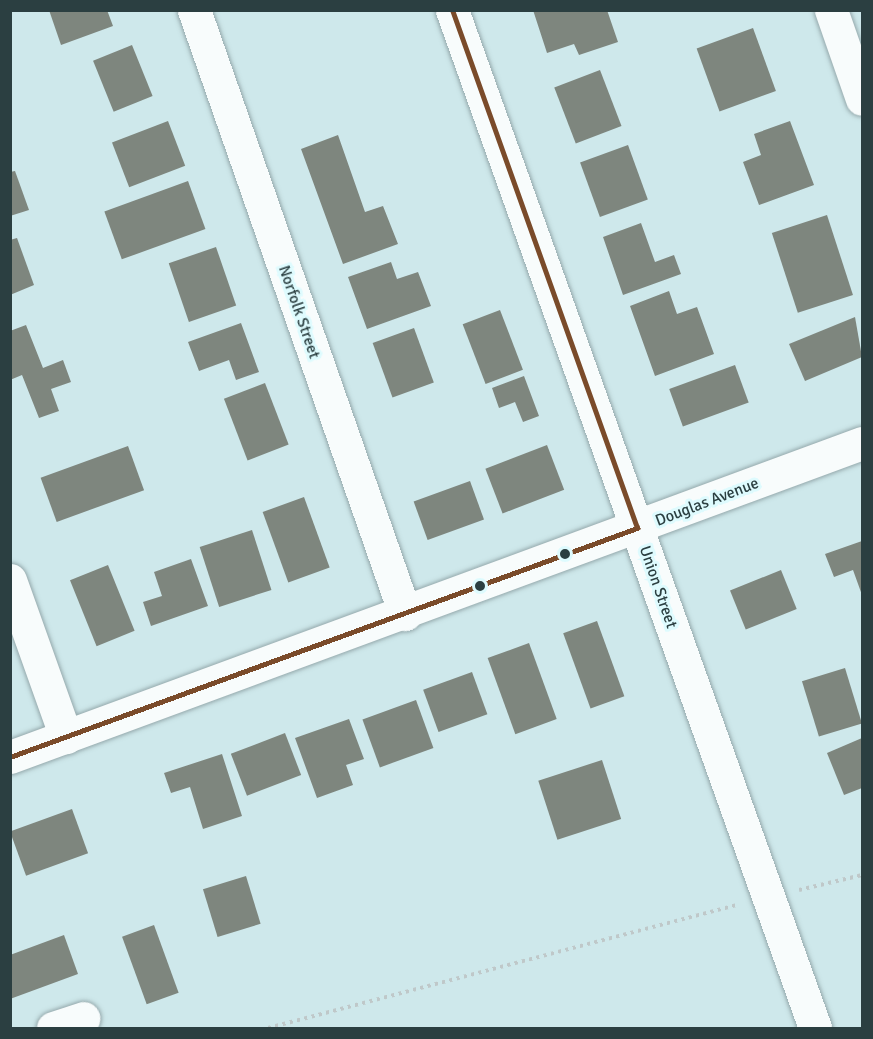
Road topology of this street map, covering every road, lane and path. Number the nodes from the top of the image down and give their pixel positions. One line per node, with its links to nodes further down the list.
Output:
1 (194, 10): 8 (street, Norfolk Street)
2 (452, 10): 6 (street, Union Street)
3 (831, 10): 4 (street)
4 (862, 99)
5 (862, 443): 6 (street, Douglas Avenue)
6 (637, 528): 8 (street, Douglas Avenue); 12 (street, Union Street)
7 (10, 580): 9 (street)
8 (405, 614): 9 (street, Douglas Avenue)
9 (66, 737): 10 (street, Douglas Avenue)
10 (10, 757)
11 (862, 875): 12 (path)
12 (768, 896): 13 (path); 14 (street, Union Street)
13 (268, 1029)
14 (814, 1029)

